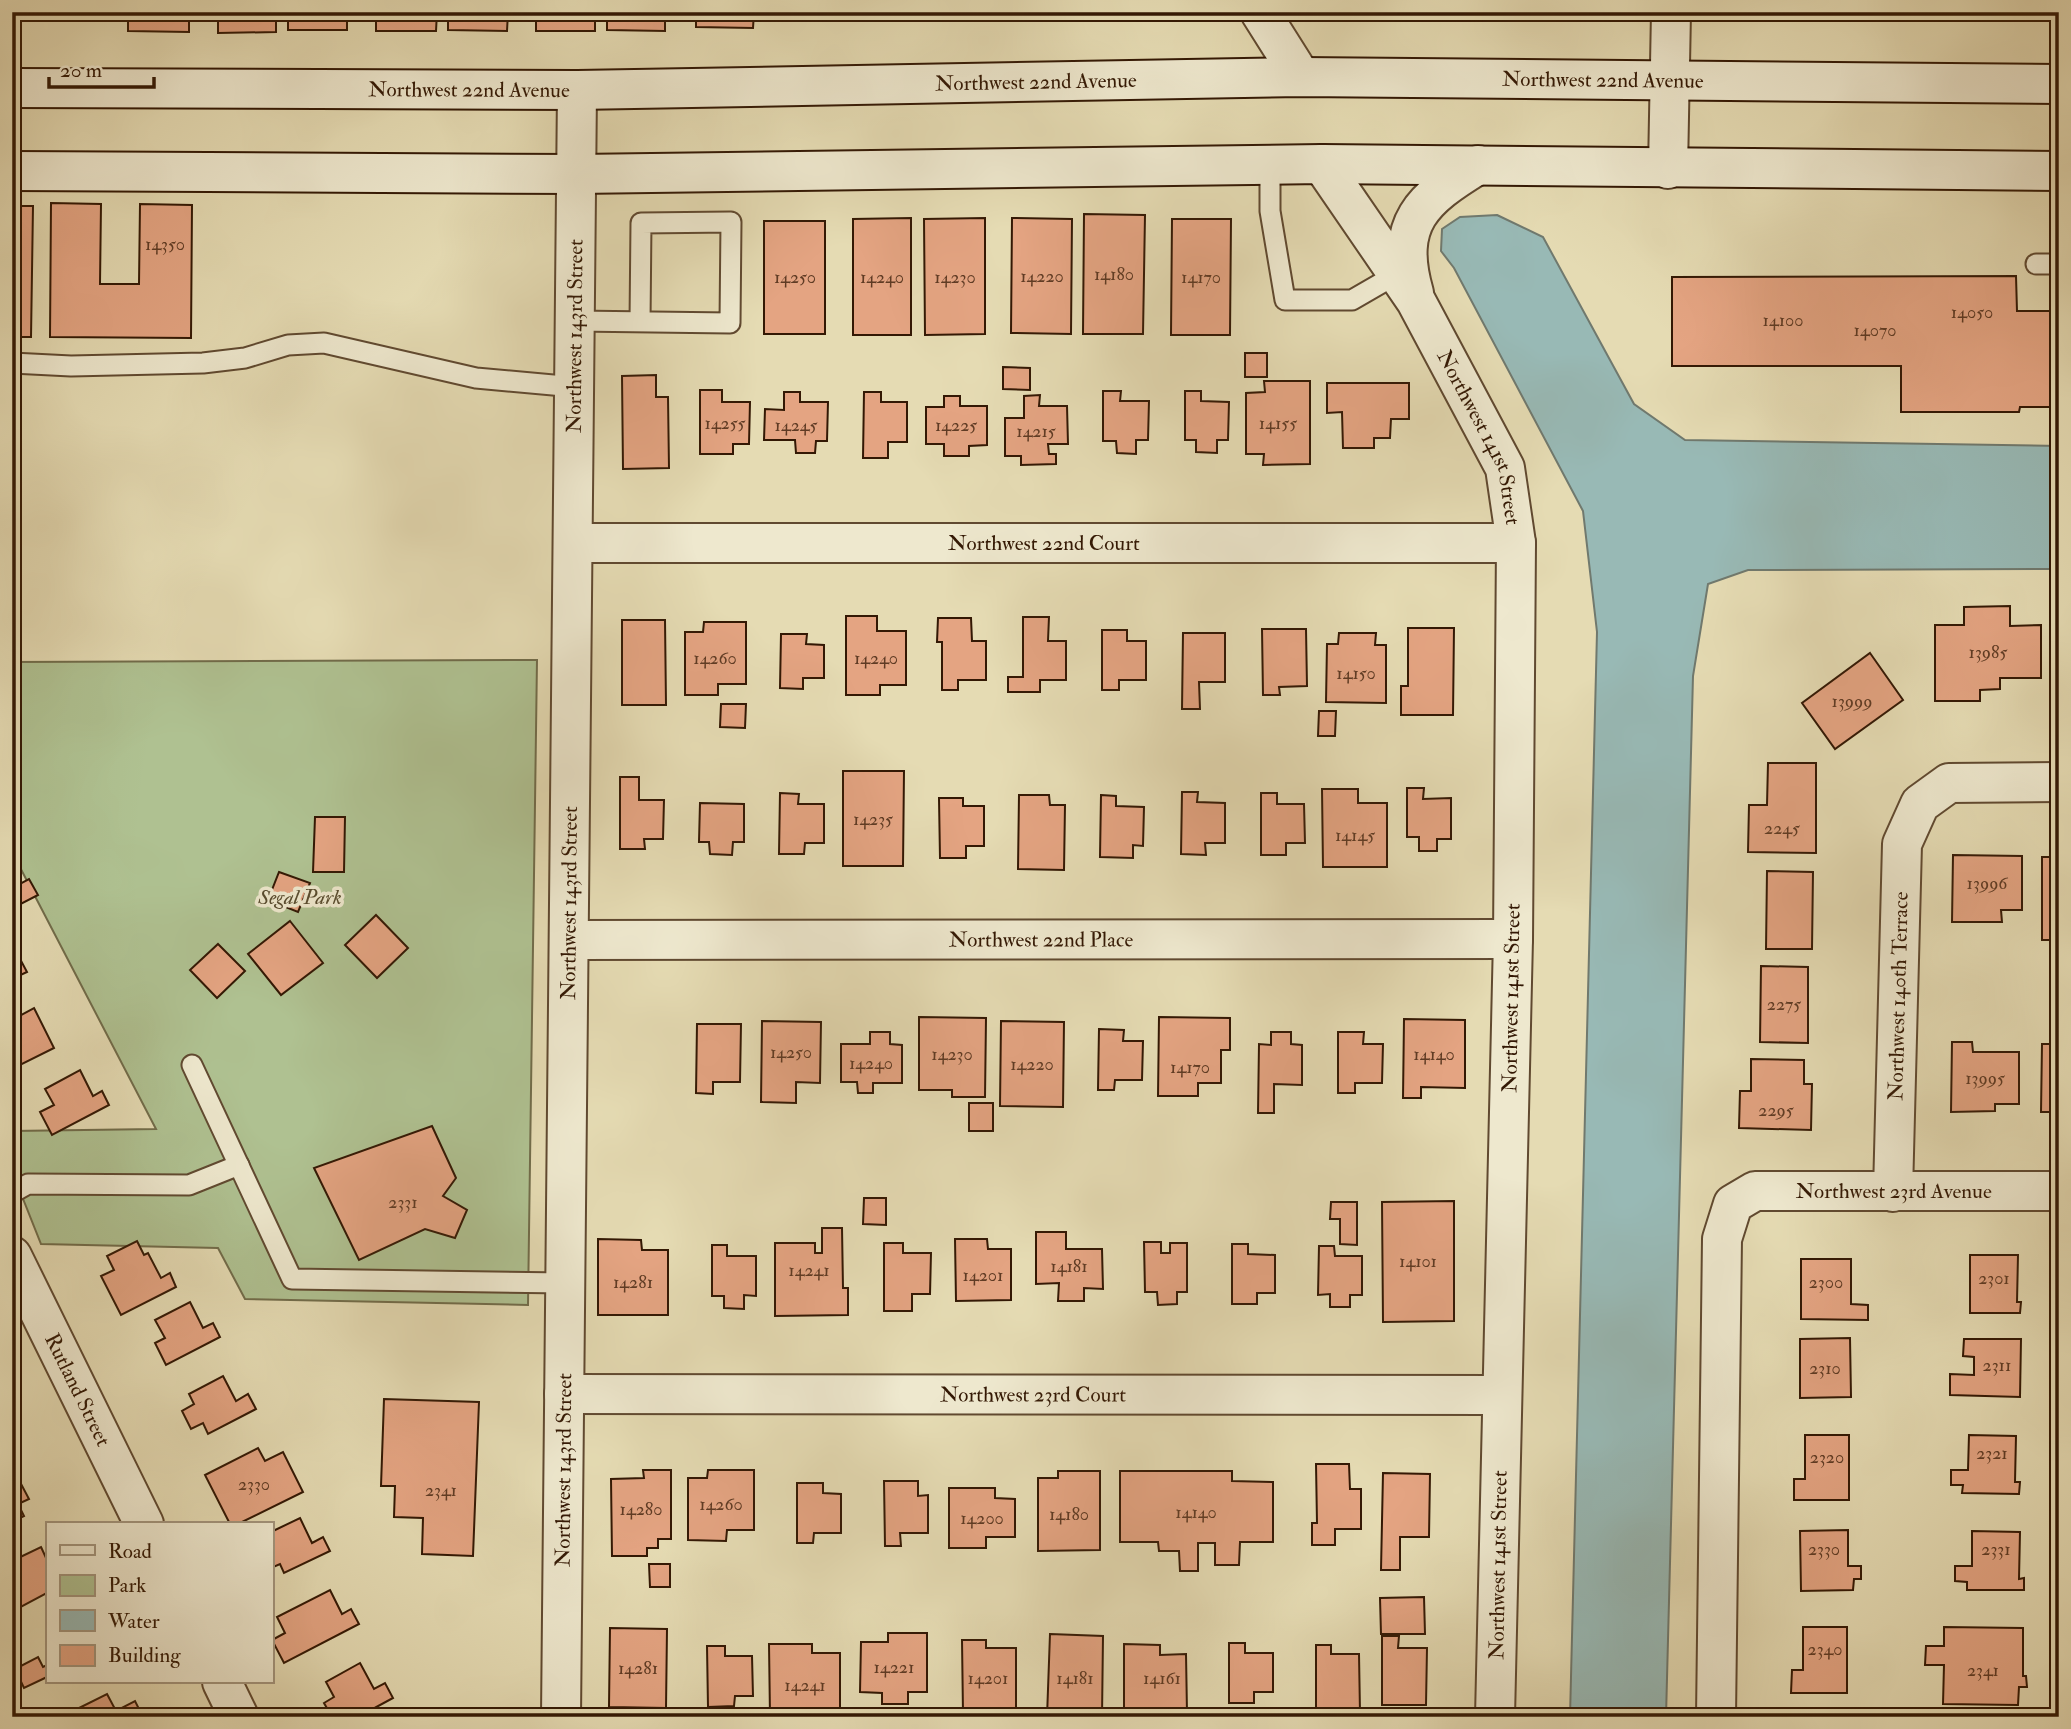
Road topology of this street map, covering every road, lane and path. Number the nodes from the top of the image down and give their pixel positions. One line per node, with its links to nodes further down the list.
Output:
1 (1260, 12): 3 (street)
2 (1671, 12): 4 (street)
3 (1301, 77): 4 (street, Northwest 22nd Avenue); 7 (street, Northwest 22nd Avenue)
4 (1670, 81): 5 (street, Northwest 22nd Avenue); 11 (street)
5 (2059, 84)
6 (12, 88): 7 (street, Northwest 22nd Avenue)
7 (578, 90): 14 (street, Northwest 143rd Street)
8 (1322, 164): 9 (street); 10 (street); 17 (street, Northwest 141st Street)
9 (1270, 165): 14 (street); 17 (lane)
10 (1479, 165): 11 (street); 17 (street, Northwest 141st Street)
11 (1668, 169): 13 (street)
12 (12, 171): 14 (street)
13 (2059, 171)
14 (577, 174): 18 (street, Northwest 143rd Street)
15 (2036, 264): 16 (lane)
16 (2059, 264)
17 (1407, 288): 22 (street, Northwest 141st Street)
18 (575, 321): 19 (lane); 21 (street, Northwest 143rd Street)
19 (640, 322): 19 (lane)
20 (12, 363): 21 (lane)
21 (575, 387): 23 (street, Northwest 143rd Street)
22 (1516, 542): 23 (street, Northwest 22nd Court); 25 (street, Northwest 141st Street)
23 (573, 543): 26 (street, Northwest 143rd Street)
24 (2059, 782): 30 (street, Northwest 140th Terrace)
25 (1513, 939): 26 (street, Northwest 22nd Place); 35 (street, Northwest 141st Street)
26 (569, 940): 33 (street, Northwest 143rd Street)
27 (192, 1065): 28 (lane)
28 (239, 1165): 31 (lane); 33 (lane)
29 (2059, 1191): 30 (street, Northwest 23rd Avenue)
30 (1893, 1192): 41 (street, Northwest 23rd Avenue)
31 (12, 1193)
32 (12, 1256): 36 (street, Rutland Street)
33 (565, 1283): 34 (street, Northwest 143rd Street)
34 (564, 1394): 35 (street, Northwest 23rd Court); 39 (street, Northwest 143rd Street)
35 (1501, 1395): 40 (street, Northwest 141st Street)
36 (143, 1522)
37 (223, 1684): 38 (street)
38 (239, 1717)
39 (561, 1717)
40 (1495, 1717)
41 (1716, 1717)

